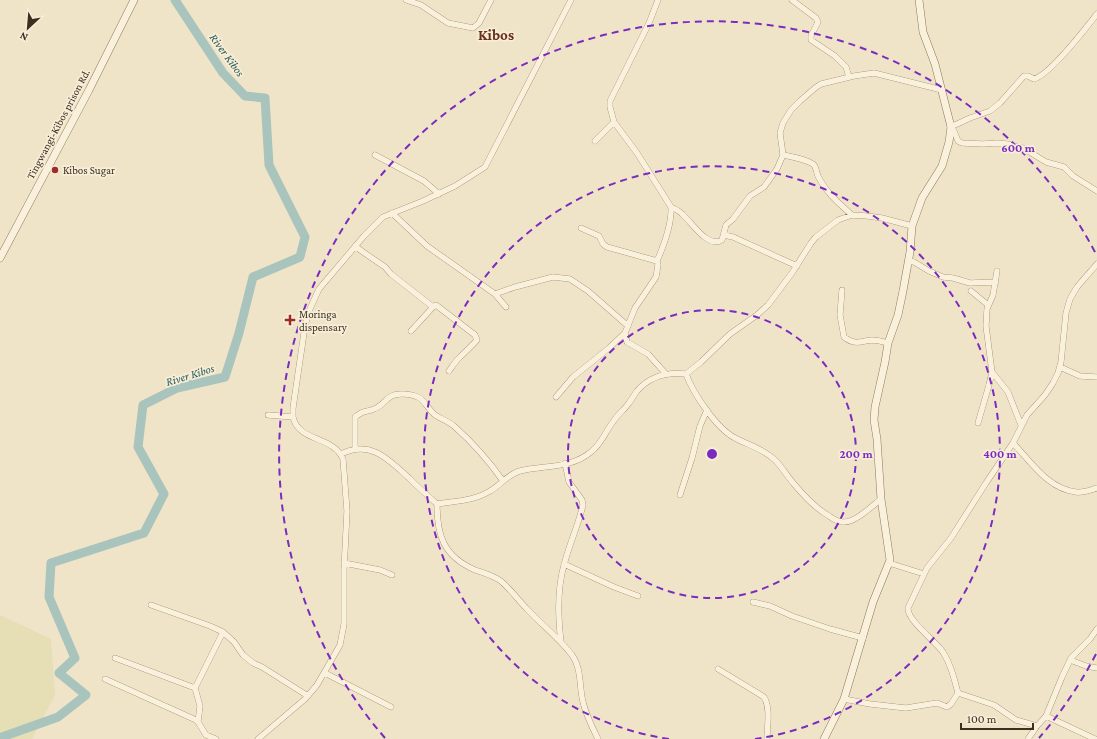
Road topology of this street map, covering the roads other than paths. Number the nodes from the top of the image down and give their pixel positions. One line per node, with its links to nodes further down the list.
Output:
1 (134, 0): 25 (street, Tingwangi-Kibos prison Rd.)
2 (406, 0): 3 (street)
3 (492, 0)
4 (571, 0): 17 (street)
5 (658, 0): 11 (street)
6 (792, 0): 9 (street)
7 (919, 0): 10 (street)
8 (1097, 14): 12 (street)
9 (849, 77): 10 (street); 15 (street)
10 (942, 90): 12 (street)
11 (614, 122): 13 (street); 18 (street)
12 (950, 127): 16 (street); 21 (street)
13 (595, 141)
14 (375, 155): 17 (street)
15 (783, 155): 20 (street); 23 (street)
16 (1097, 191)
17 (439, 194): 19 (street)
18 (671, 206): 23 (street); 27 (street)
19 (392, 213): 24 (street); 34 (street)
20 (852, 215): 21 (street); 29 (street)
21 (912, 226): 26 (street)
22 (582, 228): 27 (street)
23 (724, 235): 29 (street)
24 (355, 246): 36 (street); 51 (street)
25 (0, 258)
26 (909, 261): 31 (street); 41 (street)
27 (657, 262): 38 (street)
28 (1097, 264): 42 (street)
29 (797, 266): 46 (street)
30 (997, 271): 31 (street)
31 (996, 282): 35 (street)
32 (842, 290): 41 (street)
33 (971, 291): 35 (street)
34 (495, 294): 37 (street); 38 (street)
35 (988, 305): 44 (street)
36 (432, 307): 39 (street); 43 (street)
37 (506, 307)
38 (628, 326): 40 (street)
39 (411, 331)
40 (625, 333): 45 (street); 48 (street)
41 (888, 343): 61 (street)
42 (1060, 367): 47 (street); 53 (street)
43 (449, 371)
44 (992, 372): 52 (street); 53 (street)
45 (666, 374): 46 (street); 57 (street)
46 (686, 374): 49 (street)
47 (1097, 377)
48 (556, 397)
49 (707, 410): 60 (street); 61 (street)
50 (268, 415): 51 (street)
51 (293, 417): 56 (street)
52 (978, 423)
53 (1021, 425): 54 (street)
54 (1013, 443): 59 (street); 66 (street)
55 (355, 449): 56 (street); 58 (street); 62 (street)
56 (341, 454): 63 (street)
57 (565, 463): 58 (street); 65 (street)
58 (503, 481): 62 (street)
59 (1097, 488)
60 (680, 495)
61 (881, 499): 64 (street)
62 (438, 504): 74 (street)
63 (344, 563): 67 (street); 79 (street)
64 (889, 563): 66 (street); 73 (street)
65 (564, 564): 68 (street); 74 (street)
66 (924, 574): 82 (street)
67 (392, 575)
68 (638, 596)
69 (753, 602): 73 (street)
70 (151, 605): 72 (street)
71 (1097, 629): 76 (street)
72 (223, 632): 81 (street); 83 (street)
73 (863, 638): 84 (street)
74 (561, 643): 91 (street)
75 (115, 658): 81 (street)
76 (1070, 660): 78 (street); 86 (street)
77 (718, 668): 92 (street)
78 (1097, 668)
79 (325, 673): 83 (street); 85 (street)
80 (105, 679): 87 (street)
81 (195, 688): 87 (street)
82 (958, 693): 84 (street); 88 (street)
83 (308, 696): 90 (street)
84 (844, 698): 93 (street)
85 (392, 706)
86 (1046, 716): 88 (street); 95 (street)
87 (198, 722): 89 (street)
88 (1037, 726): 94 (street)
89 (216, 739)
90 (258, 739)
91 (598, 739)
92 (766, 739)
93 (824, 739)
94 (1028, 739)
95 (1095, 739)

